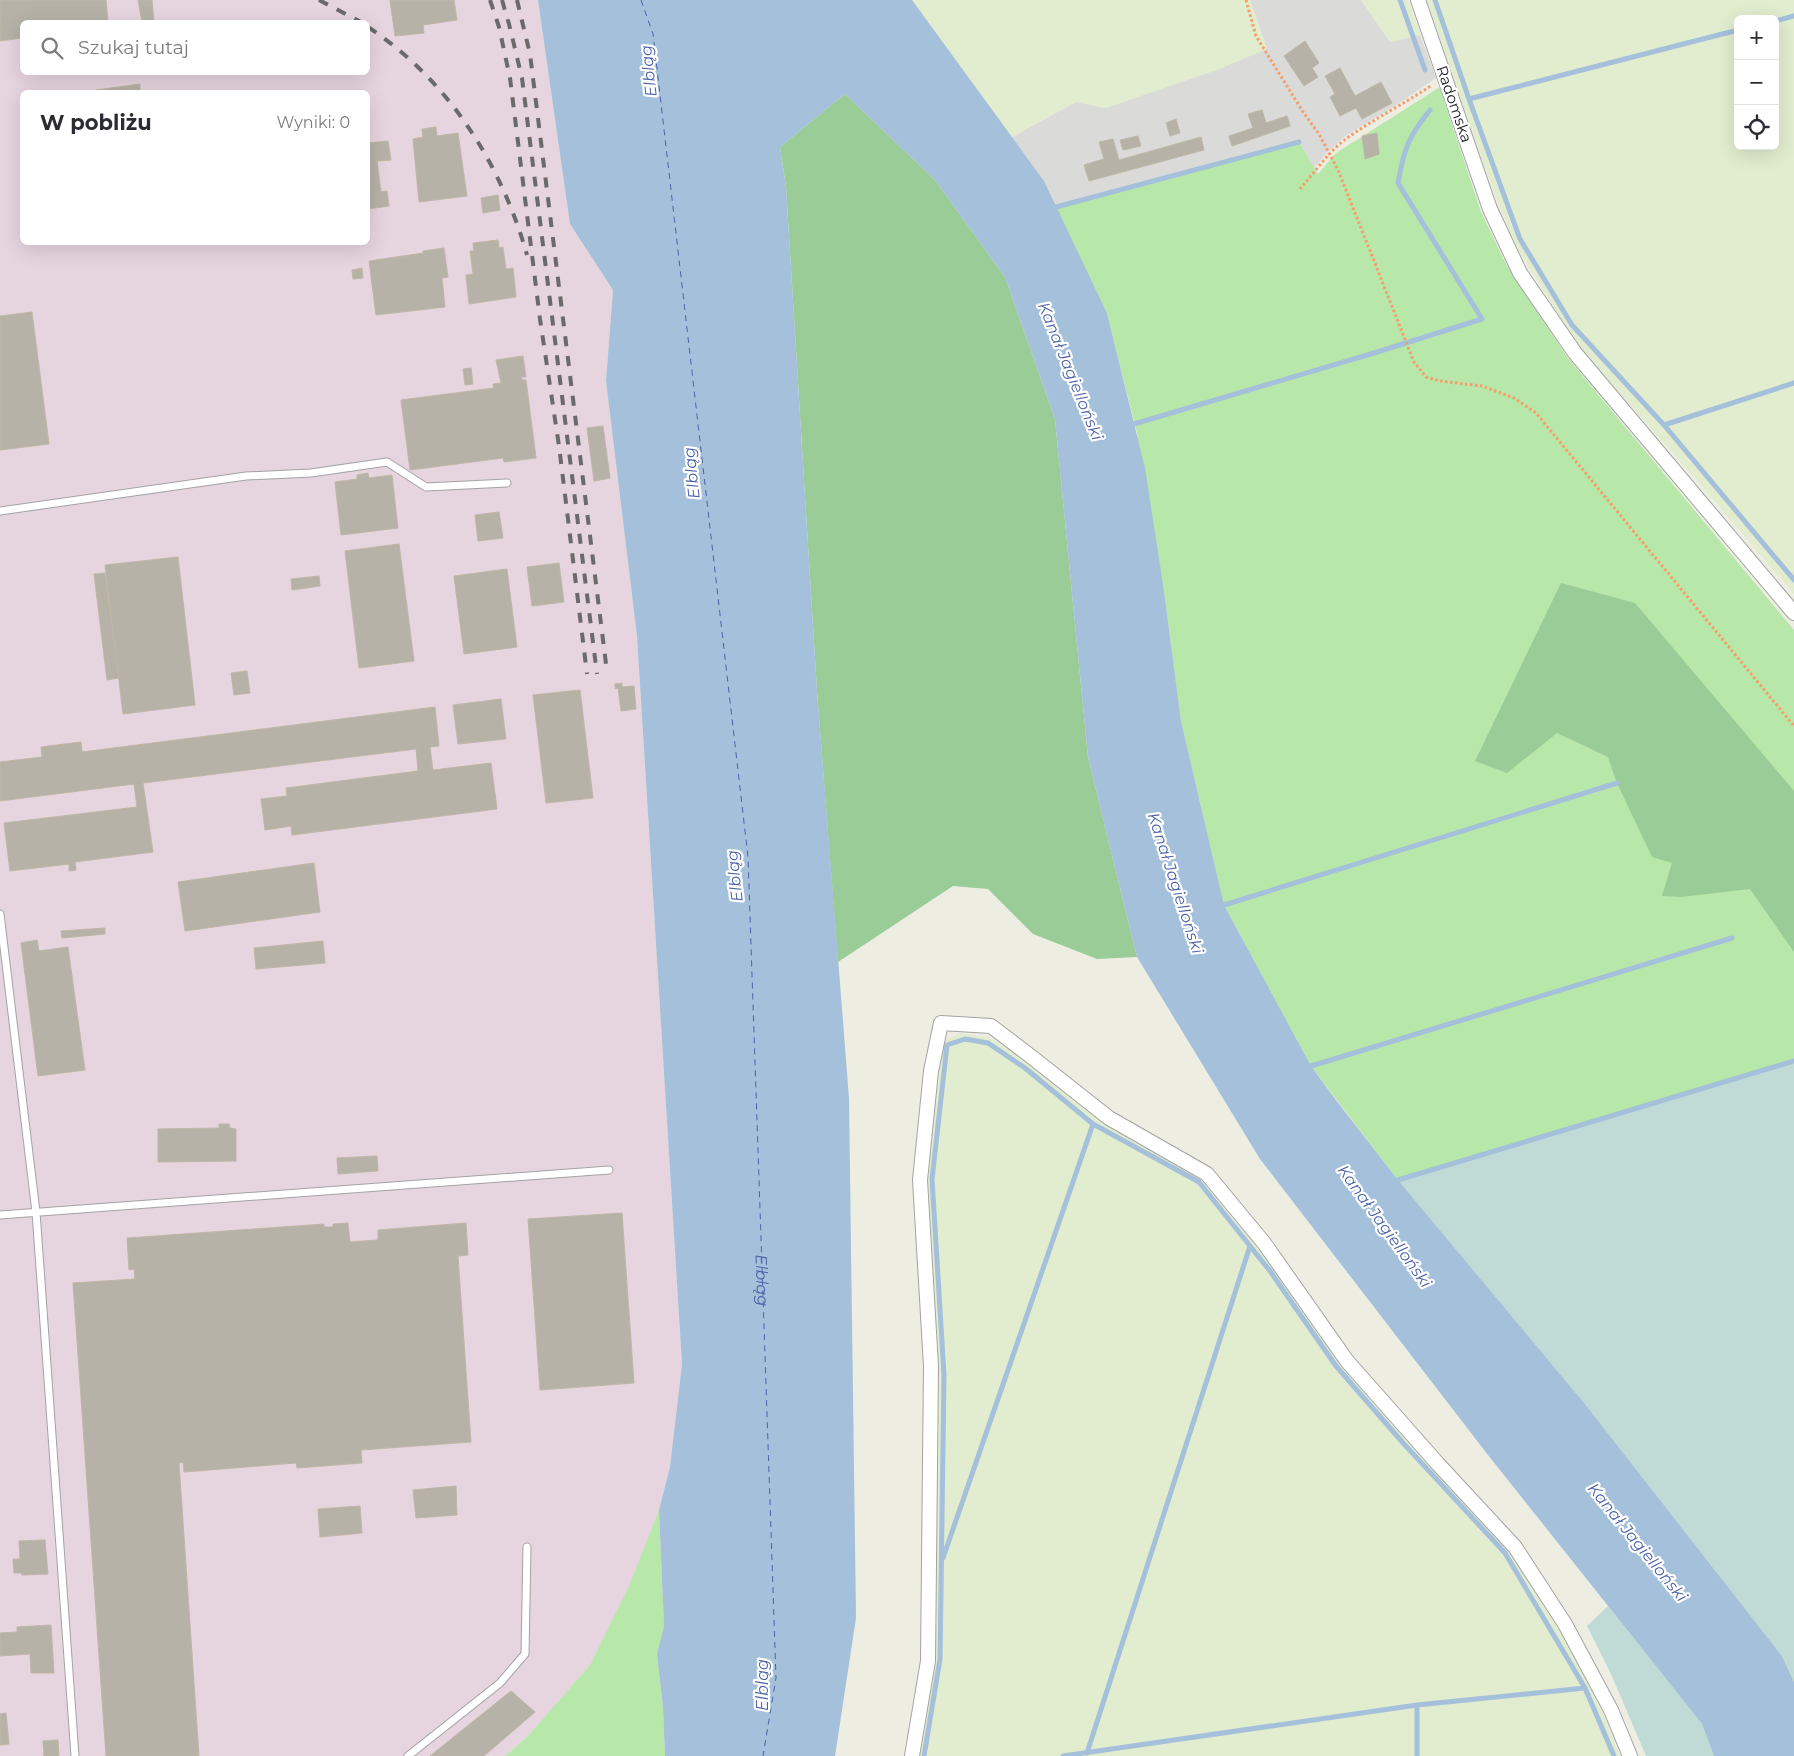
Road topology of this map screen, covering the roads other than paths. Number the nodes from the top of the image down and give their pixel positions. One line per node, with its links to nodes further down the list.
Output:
1 (1418, 0): 4 (street, Radomska)
2 (507, 483): 3 (lane)
3 (0, 510)
4 (1794, 613)
5 (0, 914): 7 (lane)
6 (609, 1170): 7 (lane)
7 (36, 1212): 8 (lane); 10 (lane)
8 (0, 1215)
9 (527, 1546): 11 (lane)
10 (75, 1756)
11 (408, 1756)
12 (912, 1756): 13 (street)
13 (1630, 1756)

